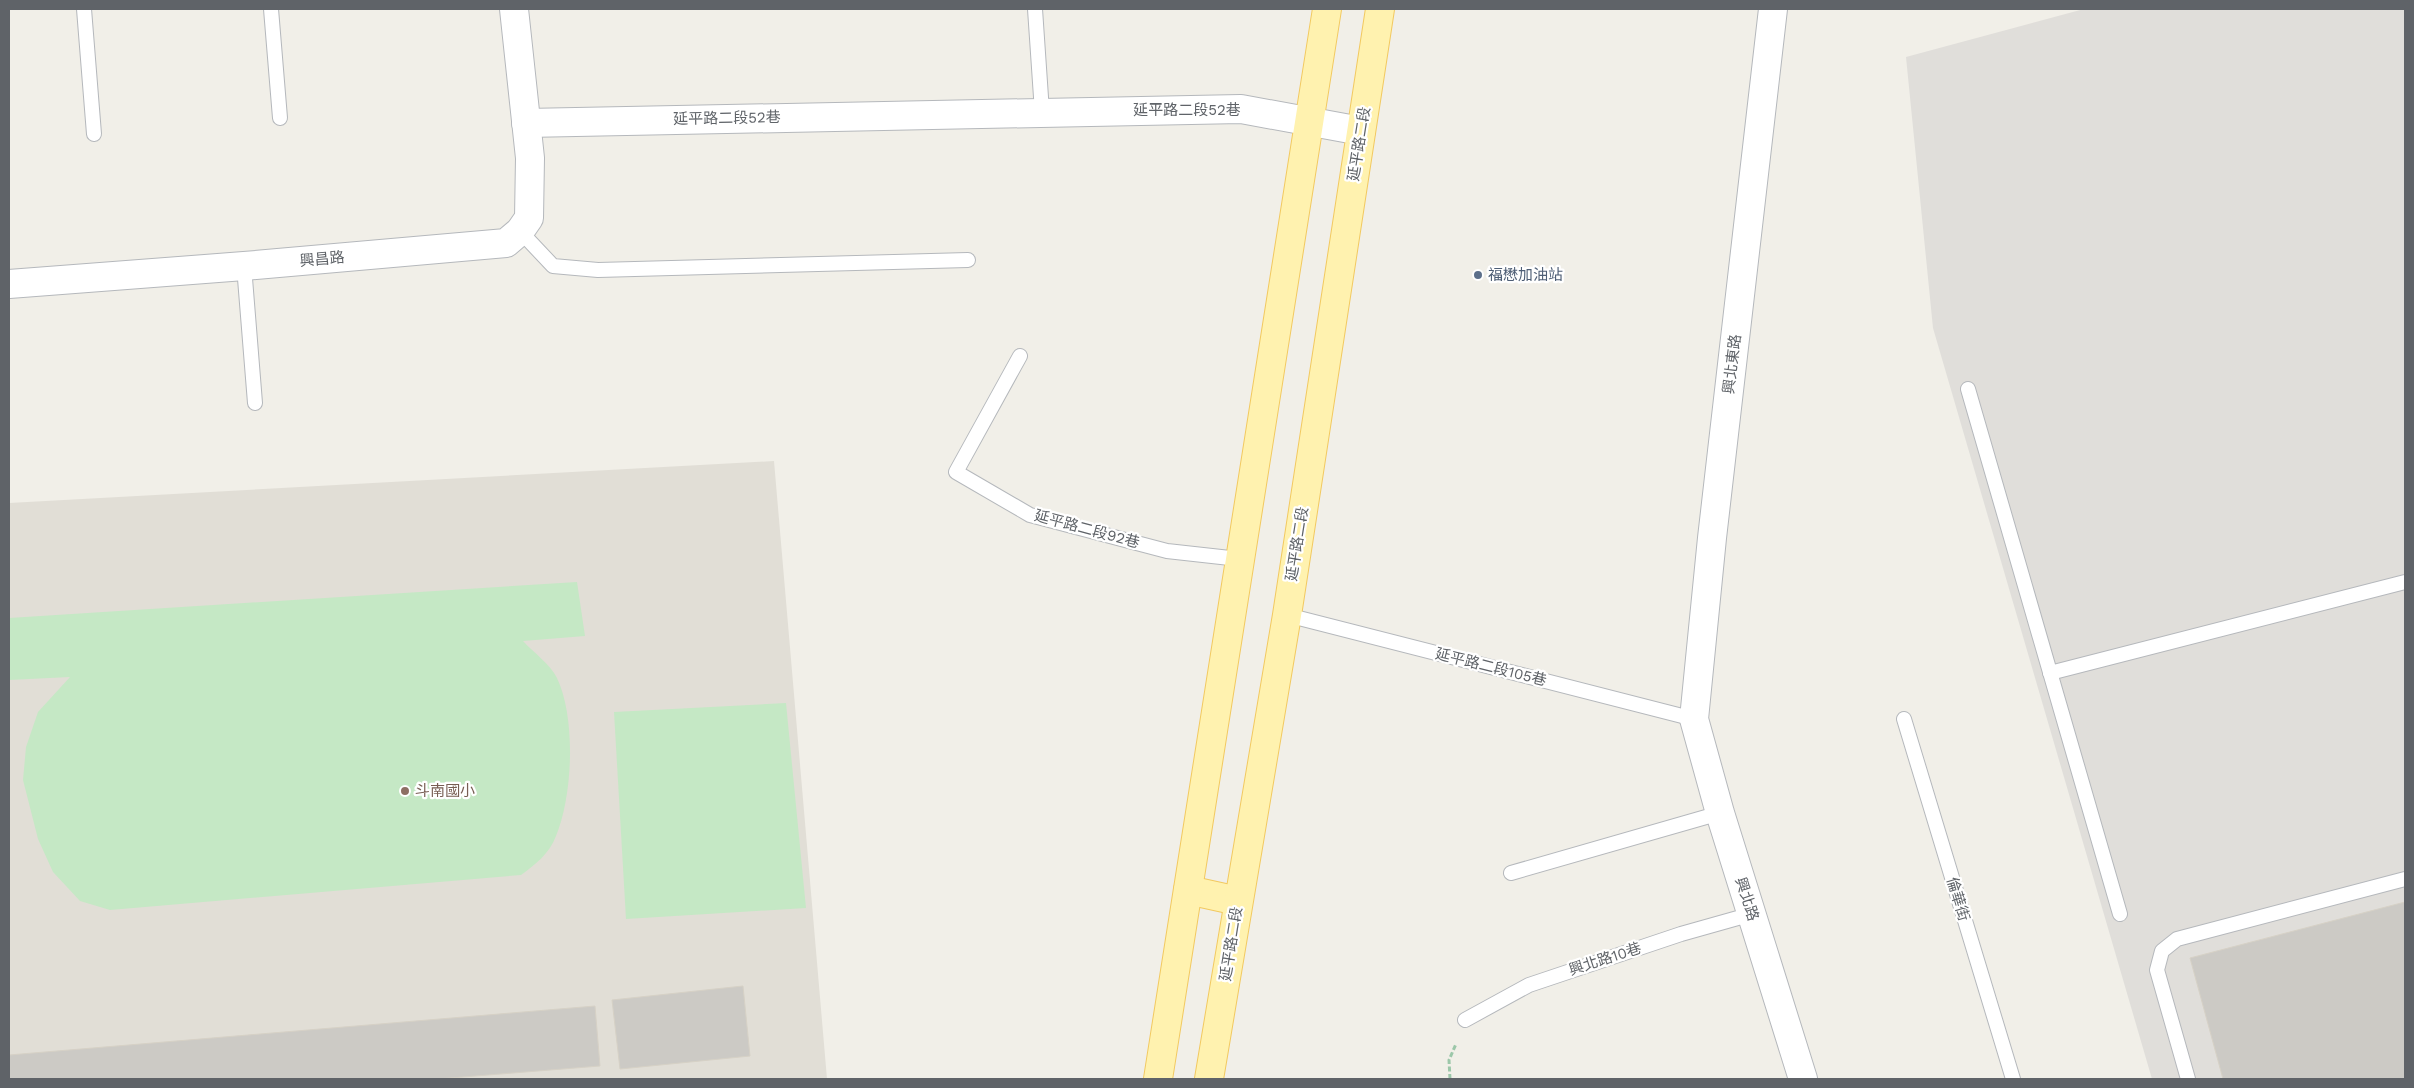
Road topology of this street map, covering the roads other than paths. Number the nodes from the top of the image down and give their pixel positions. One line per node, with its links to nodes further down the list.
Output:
1 (84, 9): 13 (lane)
2 (271, 9): 9 (lane)
3 (514, 9): 11 (street)
4 (1035, 9): 8 (lane)
5 (1327, 9): 10 (main road)
6 (1380, 9): 12 (main road, 延平路二段)
7 (1773, 9): 25 (street, 興北東路)
8 (1042, 112): 10 (street, 延平路二段52巷); 11 (street, 延平路二段52巷)
9 (280, 118)
10 (1308, 121): 12 (street, 延平路二段52巷); 21 (main road)
11 (526, 123): 14 (street)
12 (1361, 131): 23 (main road, 延平路二段)
13 (94, 134)
14 (520, 231): 15 (lane); 16 (street, 興昌路)
15 (968, 260)
16 (244, 266): 17 (street, 興昌路); 20 (lane)
17 (9, 284)
18 (1020, 356): 21 (lane, 延平路二段92巷)
19 (1968, 389): 24 (lane)
20 (255, 403)
21 (1240, 559): 30 (main road)
22 (2405, 582): 24 (lane)
23 (1287, 615): 25 (lane, 延平路二段105巷); 31 (main road, 延平路二段)
24 (2050, 673): 33 (lane)
25 (1694, 719): 27 (street, 興北路)
26 (1904, 719): 38 (lane, 倫華街)
27 (1720, 813): 28 (lane); 32 (street, 興北路)
28 (1511, 874)
29 (2405, 879): 39 (lane)
30 (1188, 890): 31 (main road); 35 (main road)
31 (1238, 901): 36 (main road, 延平路二段)
32 (1752, 914): 34 (lane, 興北路10巷); 37 (street, 興北路)
33 (2120, 914)
34 (1465, 1020)
35 (1158, 1079)
36 (1209, 1079)
37 (1802, 1079)
38 (2013, 1079)
39 (2188, 1079)

